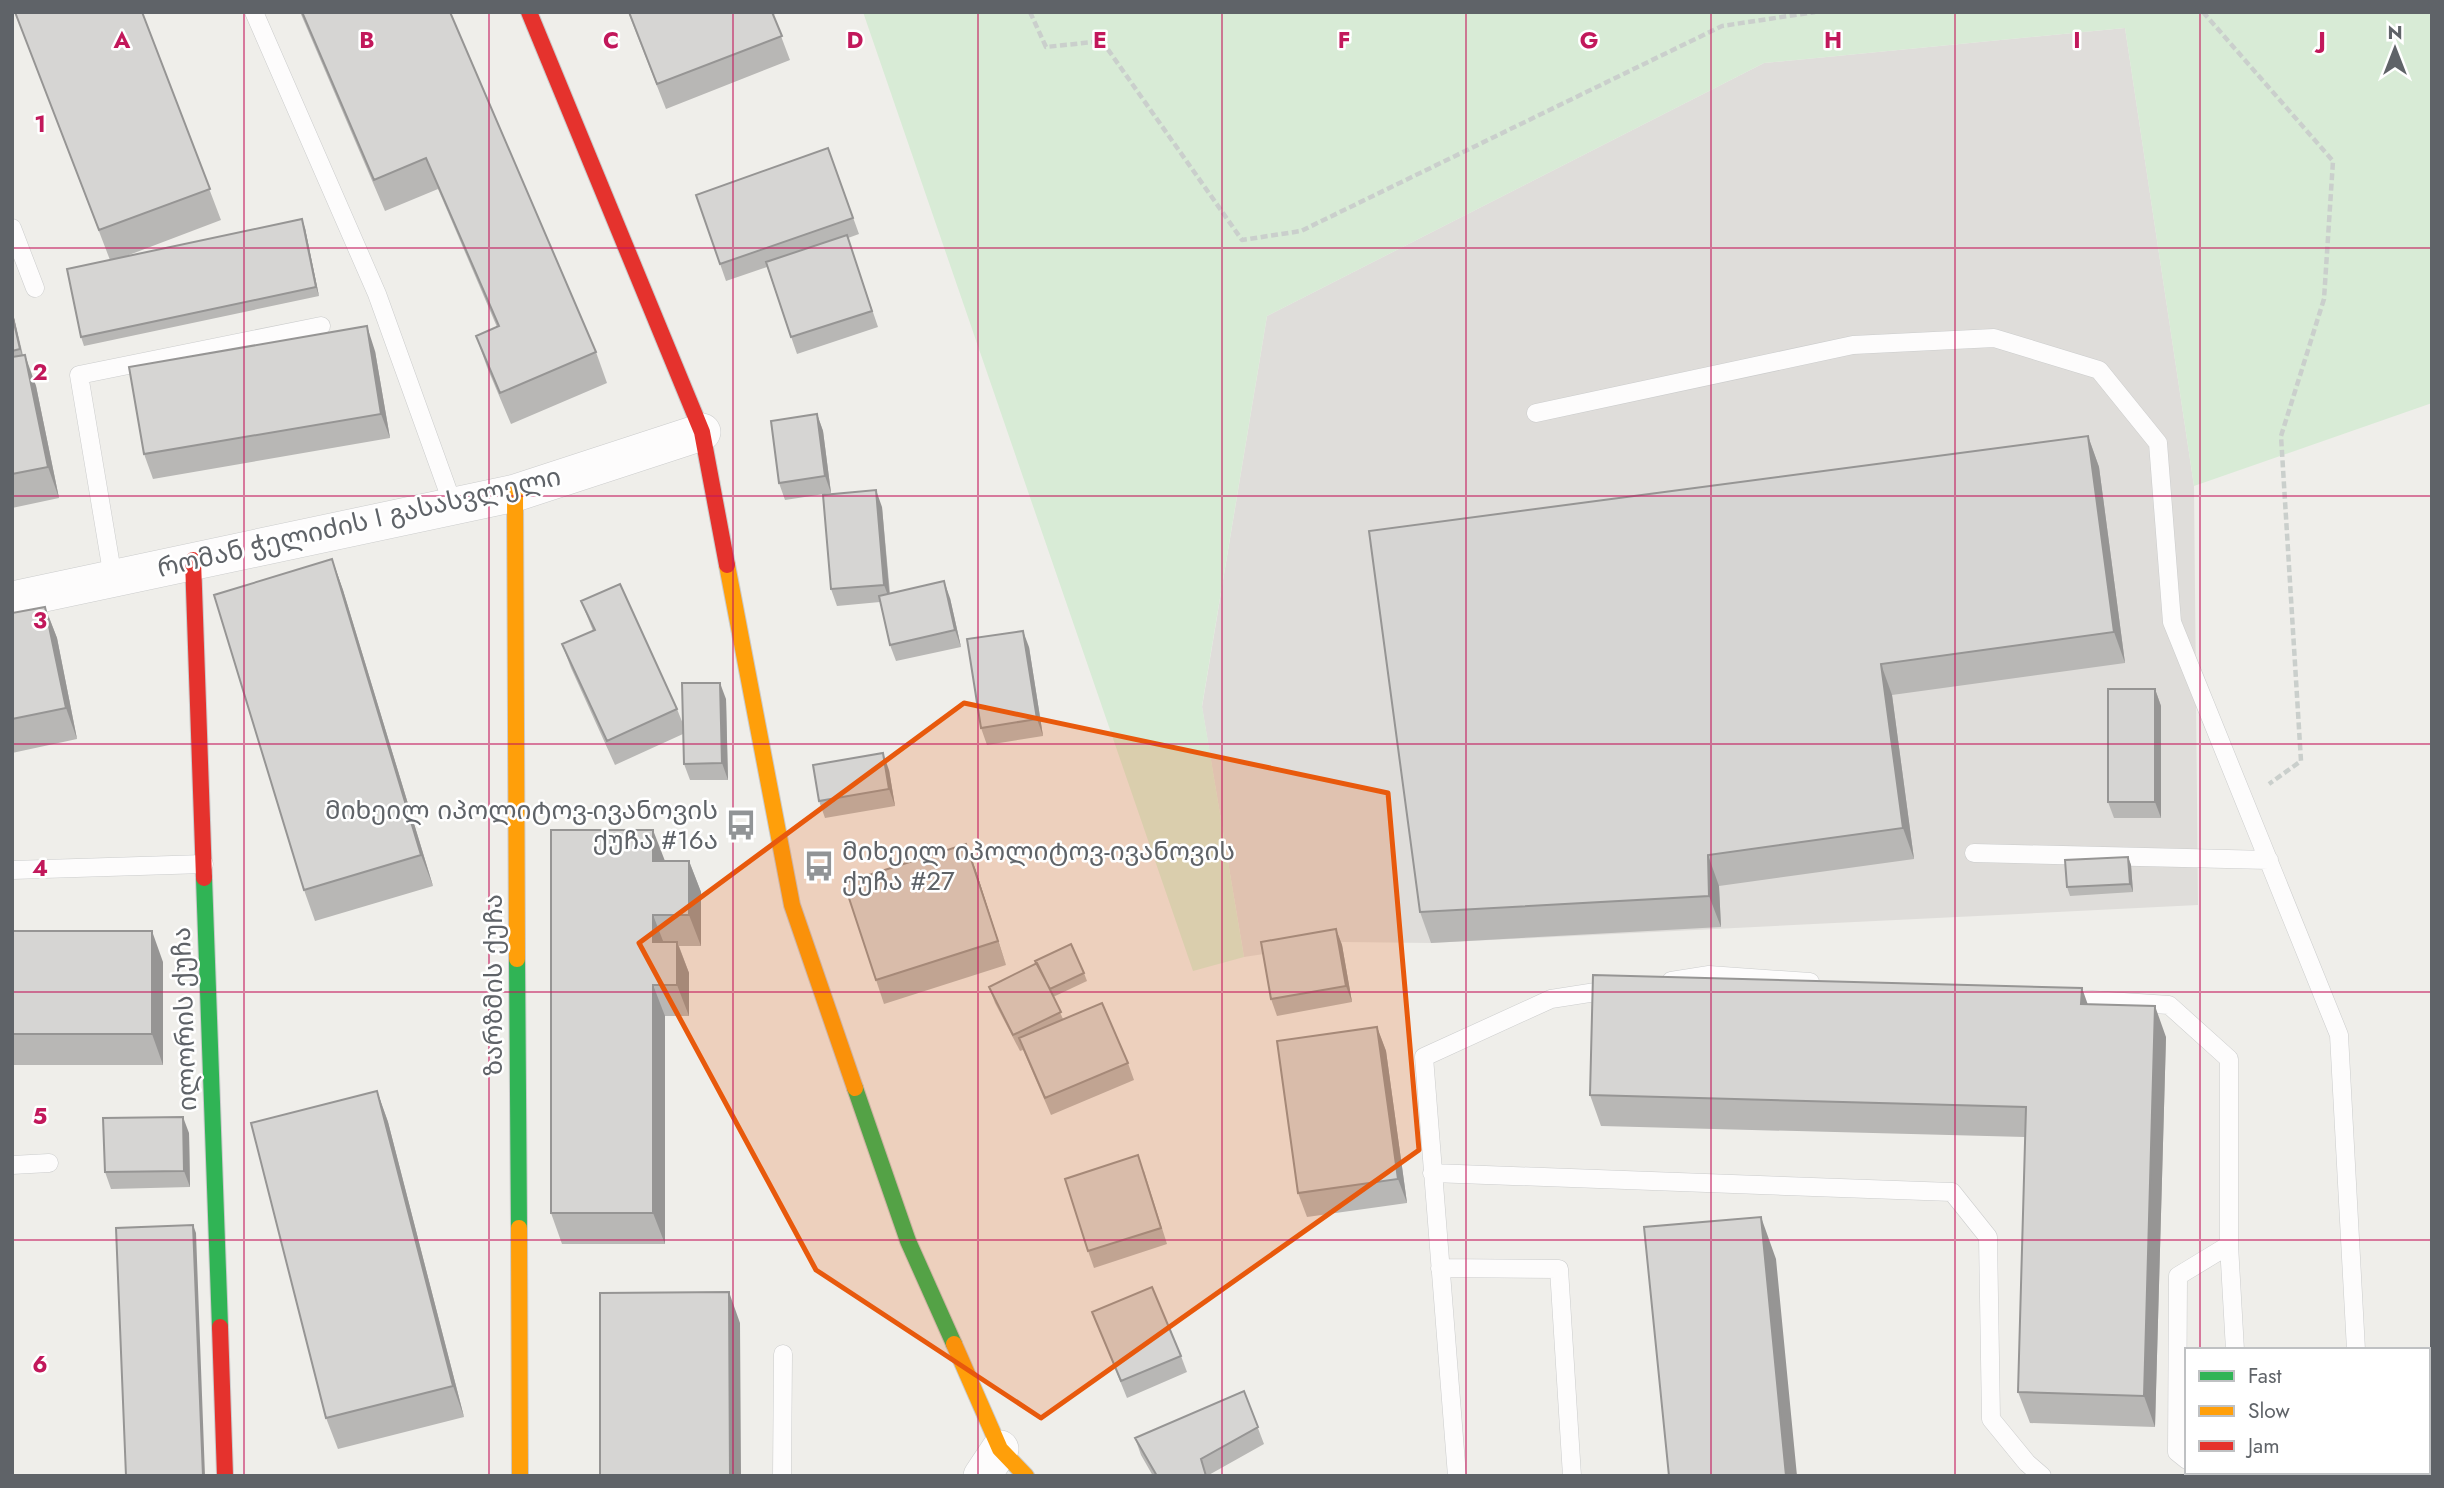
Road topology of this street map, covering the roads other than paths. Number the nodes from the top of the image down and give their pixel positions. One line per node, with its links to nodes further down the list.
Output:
1 (254, 12): 9 (lane)
2 (529, 12): 7 (street)
3 (12, 228): 4 (lane)
4 (35, 288)
5 (321, 326): 11 (lane)
6 (1536, 413): 14 (lane)
7 (702, 432): 8 (street, რომან ჭელიძის I გასასვლელი); 30 (street)
8 (515, 493): 9 (street, რომან ჭელიძის I გასასვლელი); 32 (street, ზარზმის ქუჩა)
9 (453, 505): 10 (street, რომან ჭელიძის I გასასვლელი)
10 (193, 560): 11 (street, რომან ჭელიძის I გასასვლელი); 15 (street, ილორის ქუჩა)
11 (113, 578): 12 (street, რომან ჭელიძის I გასასვლელი)
12 (12, 600)
13 (1974, 853): 14 (lane)
14 (2269, 860): 27 (lane)
15 (204, 864): 16 (lane); 31 (street, ილორის ქუჩა)
16 (12, 870)
17 (1656, 983): 18 (lane)
18 (1835, 984)
19 (1630, 987): 23 (lane)
20 (2044, 997): 24 (lane)
21 (49, 1163): 22 (lane)
22 (12, 1165)
23 (1432, 1174): 25 (lane); 37 (lane)
24 (2229, 1245): 26 (lane); 29 (lane)
25 (1440, 1268): 35 (lane); 36 (lane)
26 (2235, 1348)
27 (2356, 1348)
28 (783, 1354): 33 (lane)
29 (2185, 1458)
30 (991, 1462): 34 (street)
31 (225, 1476)
32 (520, 1476)
33 (782, 1476)
34 (1026, 1476)
35 (1457, 1476)
36 (1572, 1476)
37 (2042, 1476)

